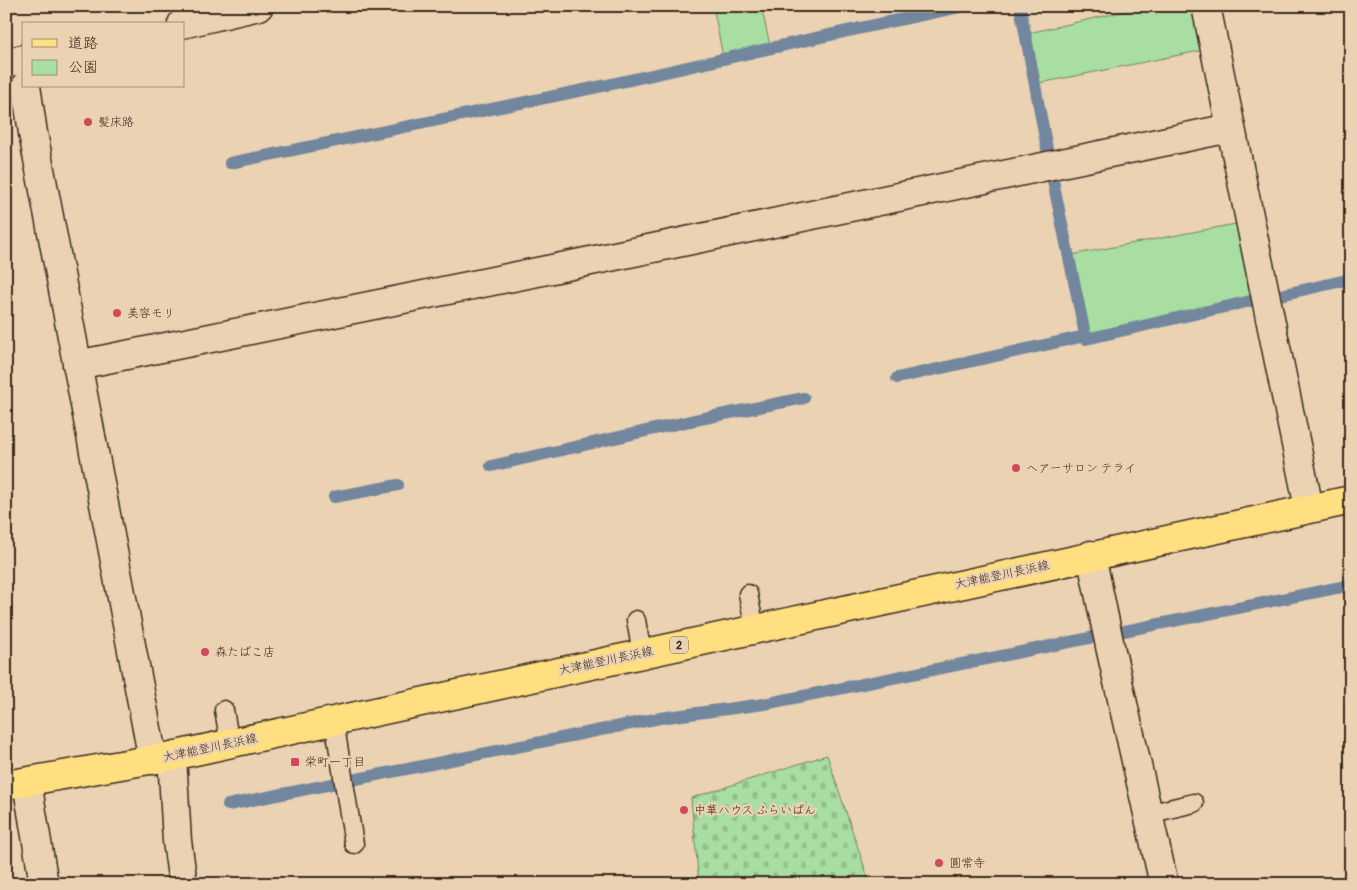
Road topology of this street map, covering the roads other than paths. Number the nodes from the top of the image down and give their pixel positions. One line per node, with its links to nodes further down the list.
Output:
1 (259, 6): 3 (street)
2 (1206, 6): 5 (street)
3 (185, 23)
4 (26, 88): 6 (street)
5 (1230, 128): 6 (street); 8 (street)
6 (77, 364): 17 (street)
7 (1351, 500): 8 (main road, 大津能登川長浜線 / 2)
8 (1309, 508): 9 (main road, 大津能登川長浜線 / 2)
9 (1091, 555): 12 (main road, 大津能登川長浜線 / 2); 20 (street)
10 (748, 594): 12 (lane)
11 (636, 620): 13 (lane)
12 (755, 629): 13 (main road, 大津能登川長浜線 / 2)
13 (642, 654): 15 (main road, 大津能登川長浜線 / 2)
14 (224, 710): 16 (lane)
15 (334, 721): 16 (main road, 大津能登川長浜線 / 2); 21 (lane)
16 (230, 744): 17 (main road, 大津能登川長浜線 / 2)
17 (162, 758): 18 (main road, 大津能登川長浜線 / 2); 23 (street)
18 (16, 783): 22 (street)
19 (1194, 803): 20 (lane)
20 (1148, 814): 24 (street)
21 (354, 844)
22 (44, 884)
23 (183, 884)
24 (1164, 884)

